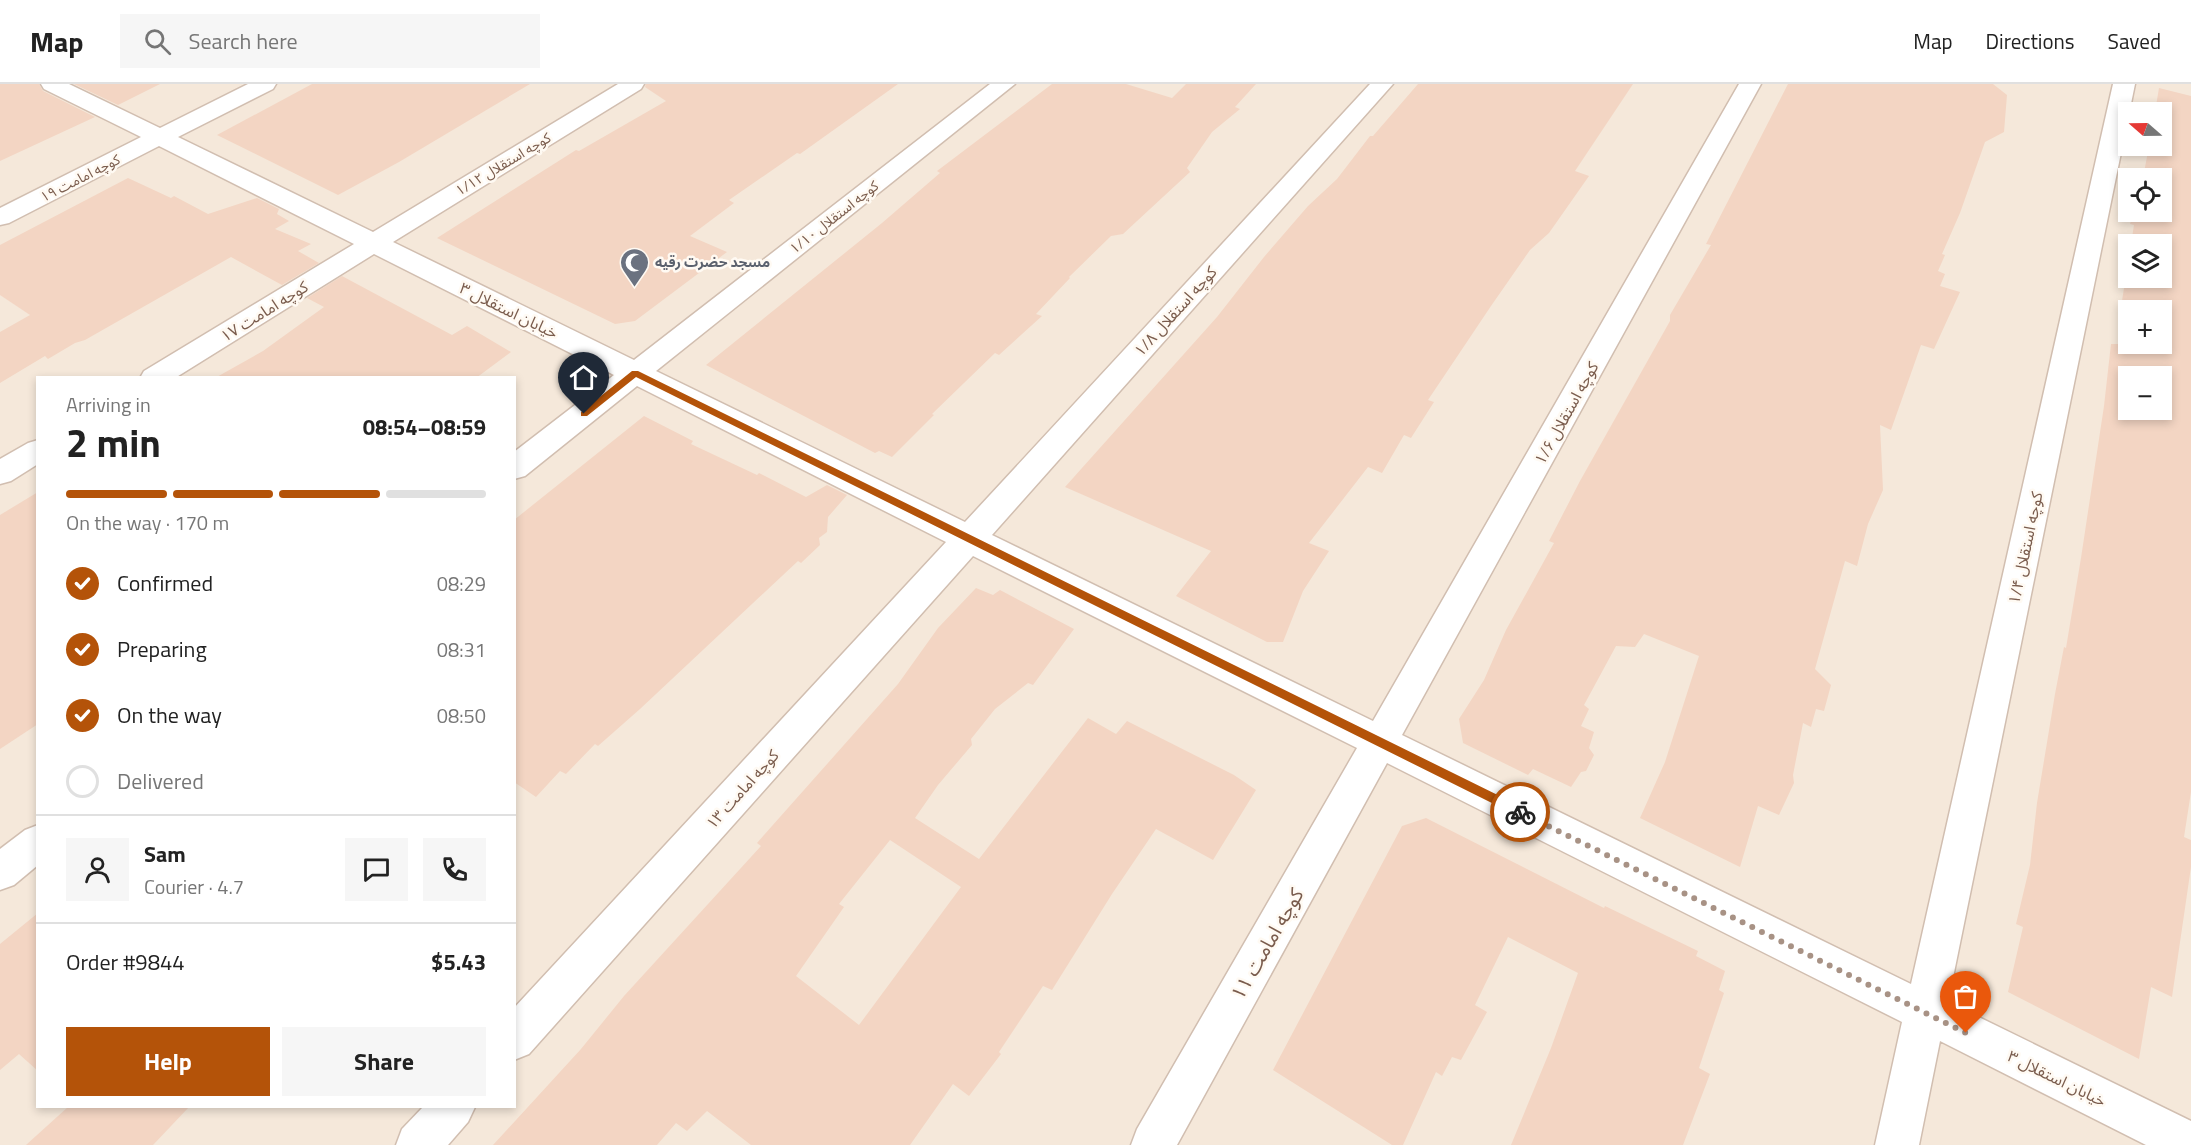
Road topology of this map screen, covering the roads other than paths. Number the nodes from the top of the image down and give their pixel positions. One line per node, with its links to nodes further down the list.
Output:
1 (52, 84): 8 (street, خیابان استقلال ۳)
2 (265, 84): 8 (street, کوچه امامت ۱۹)
3 (633, 84): 10 (street, کوچه استقلال ۱/۱۲)
4 (1004, 84): 11 (street, کوچه استقلال ۱/۱۰)
5 (1382, 84): 16 (street, کوچه استقلال ۱/۸)
6 (1750, 84): 17 (street, کوچه استقلال ۱/۶)
7 (2124, 84): 20 (street, کوچه استقلال ۱/۴)
8 (160, 137): 9 (street, کوچه امامت ۱۹); 10 (street, خیابان استقلال ۳)
9 (0, 218)
10 (373, 243): 11 (street, خیابان استقلال ۳); 12 (street, کوچه امامت ۱۷)
11 (635, 373): 14 (street, کوچه استقلال ۱/۱۰); 16 (street, خیابان استقلال ۳)
12 (157, 376)
13 (36, 451): 15 (street)
14 (516, 466)
15 (0, 473)
16 (969, 538): 17 (street, خیابان استقلال ۳); 21 (street, کوچه امامت ۱۳)
17 (1381, 743): 20 (street, خیابان استقلال ۳); 25 (street, کوچه امامت ۱۱)
18 (36, 844): 19 (street)
19 (0, 872)
20 (1926, 1013): 23 (street, خیابان استقلال ۳); 26 (street, کوچه استقلال ۱/۴)
21 (516, 1037)
22 (452, 1108): 24 (street)
23 (2191, 1144)
24 (418, 1145)
25 (1153, 1145)
26 (1897, 1145)

